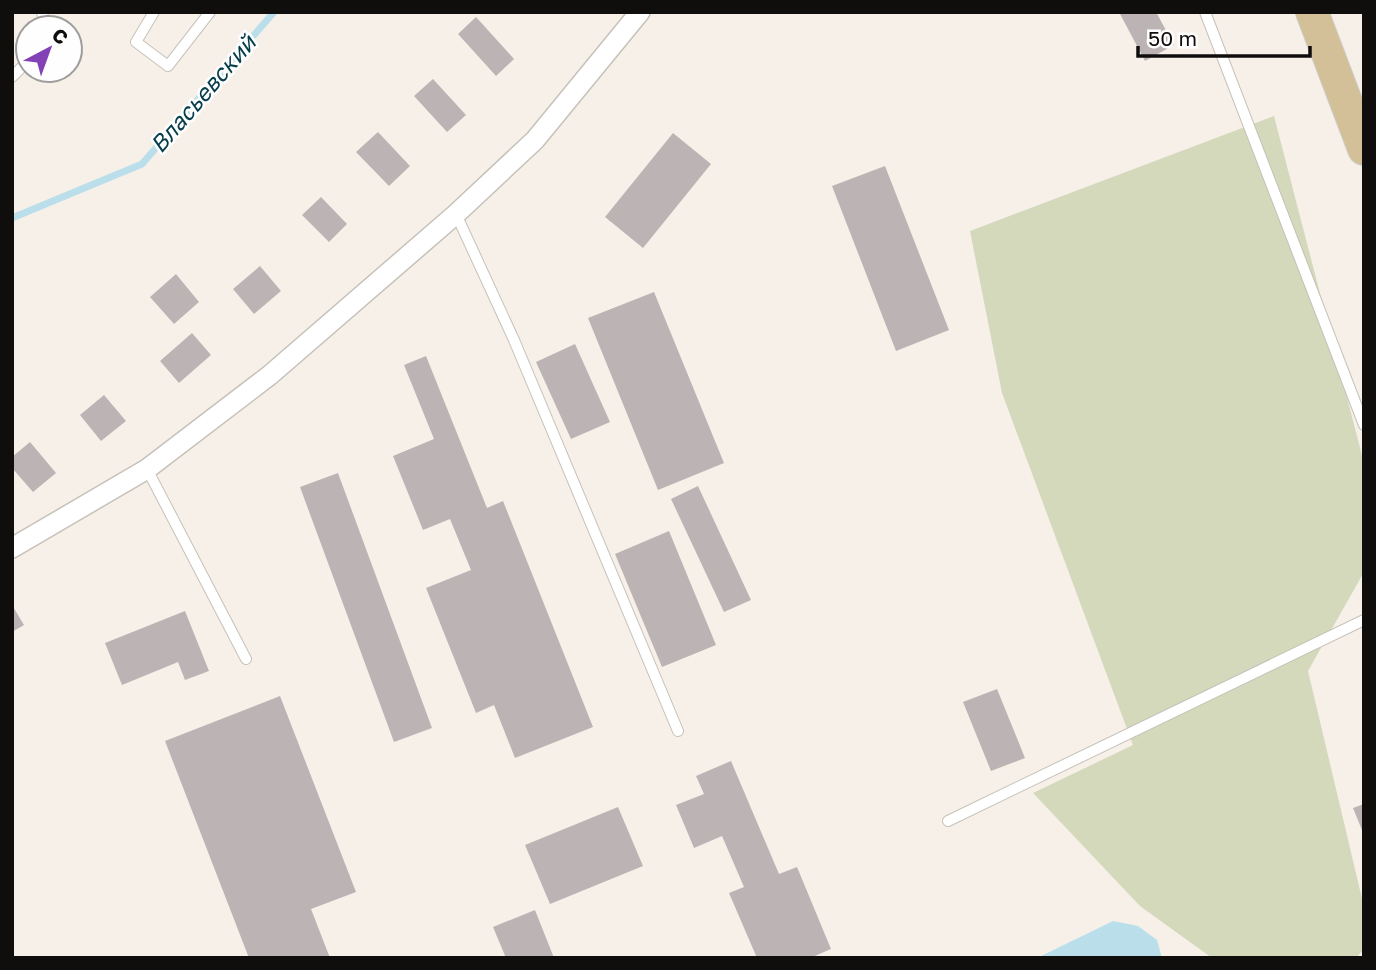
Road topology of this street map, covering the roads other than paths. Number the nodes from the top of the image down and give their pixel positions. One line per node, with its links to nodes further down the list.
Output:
1 (154, 12): 2 (lane)
2 (210, 12)
3 (639, 12): 7 (street)
4 (1205, 12): 8 (lane)
5 (1312, 12): 6 (main road)
6 (1364, 149)
7 (456, 214): 9 (street); 13 (lane)
8 (1364, 425)
9 (147, 469): 10 (street); 12 (lane)
10 (12, 548)
11 (1364, 620): 14 (lane)
12 (246, 659)
13 (678, 731)
14 (948, 821)

